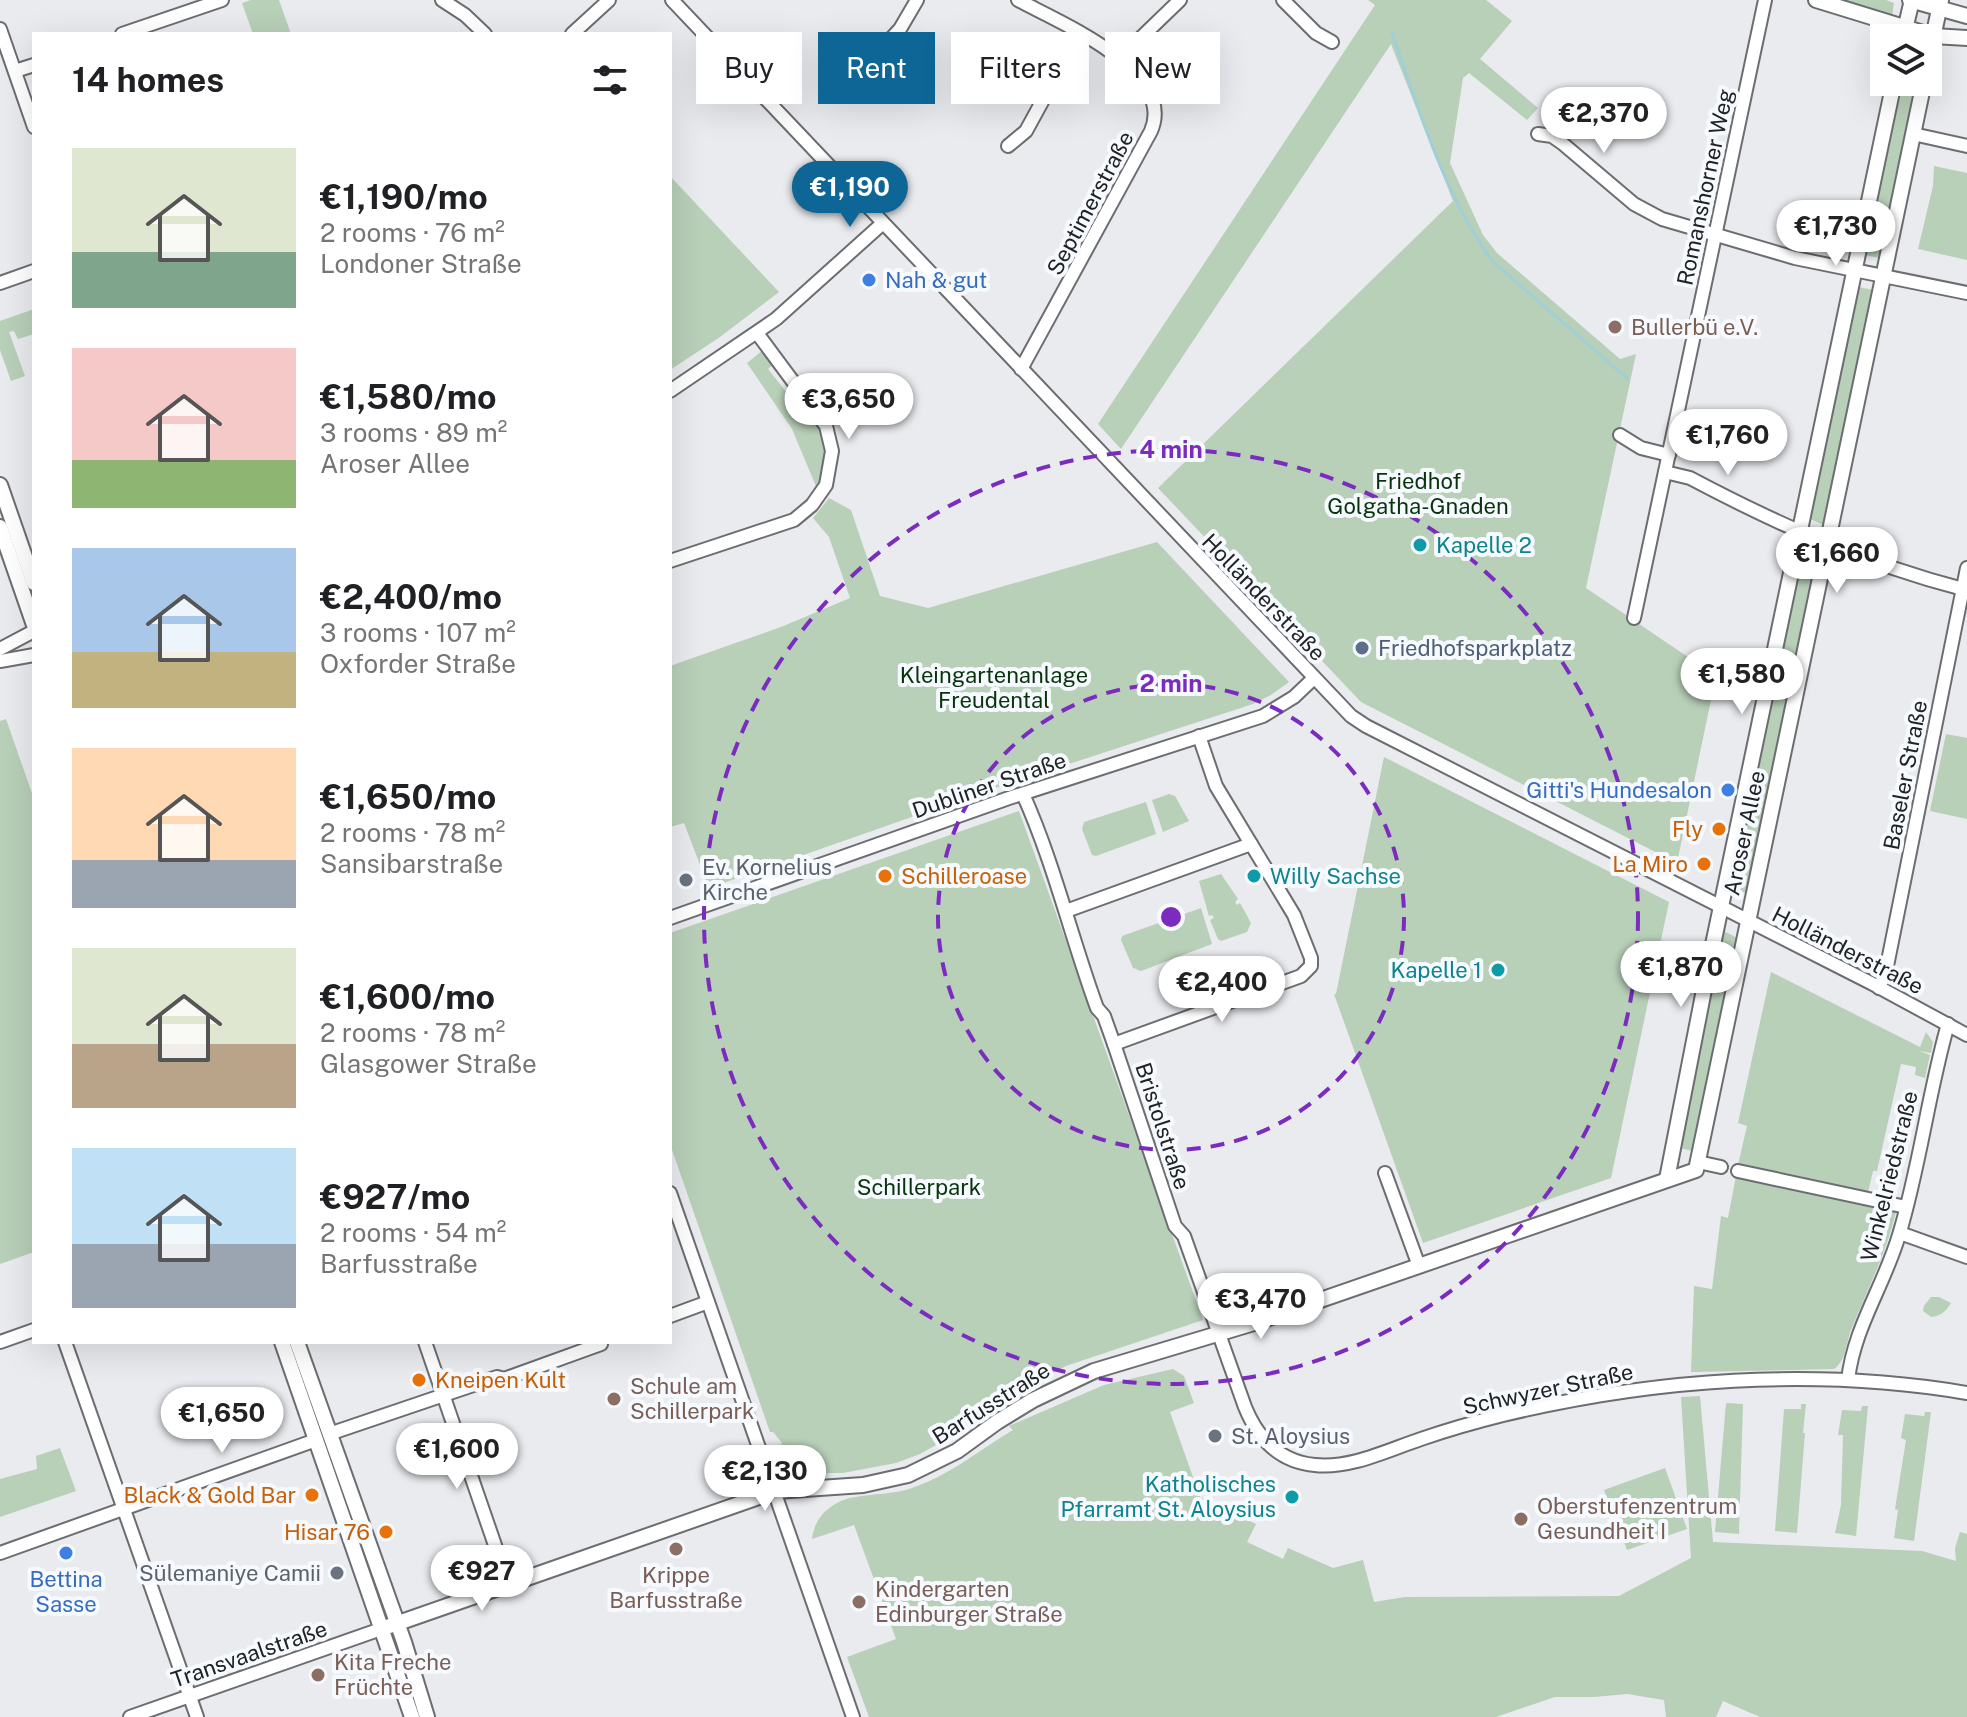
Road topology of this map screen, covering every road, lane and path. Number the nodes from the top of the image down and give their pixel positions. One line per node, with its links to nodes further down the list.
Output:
1 (222, 0): 18 (street)
2 (442, 0): 19 (street)
3 (609, 0): 20 (street)
4 (672, 0): 38 (street, Holländerstraße)
5 (917, 0): 21 (street)
6 (1018, 0): 22 (street, Septimerstraße)
7 (1180, 0): 23 (street)
8 (1283, 0): 26 (street)
9 (1765, 0): 39 (street, Romanshorner Weg)
10 (1816, 0): 14 (main road)
11 (1911, 0): 12 (main road); 15 (main road)
12 (1940, 4): 13 (main road); 16 (main road)
13 (1967, 16)
14 (1880, 24)
15 (1906, 24)
16 (1936, 24)
17 (0, 29): 28 (street)
18 (128, 32)
19 (483, 32)
20 (574, 32)
21 (897, 32)
22 (1075, 32)
23 (1147, 32)
24 (1942, 37): 25 (main road)
25 (1967, 38)
26 (1332, 42)
27 (32, 66): 28 (street)
28 (15, 71): 33 (street)
29 (1891, 96): 40 (main road, Aroser Allee)
30 (1921, 96): 35 (main road, Aroser Allee)
31 (1041, 104): 36 (street)
32 (1154, 104): 46 (street, Septimerstraße)
33 (32, 121)
34 (1538, 134): 39 (street)
35 (1913, 134): 37 (street); 42 (main road, Aroser Allee)
36 (1008, 146)
37 (1967, 146)
38 (883, 223): 45 (street); 46 (street, Holländerstraße)
39 (1715, 235): 40 (street); 49 (street, Romanshorner Weg)
40 (1855, 270): 42 (street); 53 (main road, Aroser Allee)
41 (32, 272): 43 (street)
42 (1883, 276): 44 (street); 54 (main road, Aroser Allee)
43 (0, 283)
44 (1967, 293)
45 (757, 333): 47 (street); 55 (street)
46 (1021, 369): 65 (street, Holländerstraße)
47 (672, 390)
48 (1620, 435): 49 (street)
49 (1669, 455): 50 (street, Romanshorner Weg)
50 (1665, 472): 53 (street); 59 (street, Romanshorner Weg)
51 (0, 485): 57 (main road)
52 (0, 527): 60 (main road)
53 (1800, 533): 54 (street); 69 (main road, Aroser Allee)
54 (1829, 545): 58 (street); 72 (main road, Aroser Allee)
55 (672, 560)
56 (1967, 568): 58 (street, Baseler Straße)
57 (32, 577)
58 (1963, 589): 73 (street, Baseler Straße)
59 (1634, 618)
60 (32, 619)
61 (32, 632): 62 (street)
62 (0, 649)
63 (32, 655): 64 (street)
64 (0, 661)
65 (1314, 678): 66 (street, Dubliner Straße); 69 (street, Holländerstraße)
66 (1199, 736): 67 (street, Dubliner Straße); 68 (street)
67 (1023, 794): 70 (street, Bristolstraße); 71 (street, Dubliner Straße)
68 (1251, 844): 70 (street); 76 (street)
69 (1721, 908): 72 (street, Holländerstraße); 81 (main road, Aroser Allee)
70 (1066, 911): 76 (street, Bristolstraße)
71 (672, 917)
72 (1748, 922): 73 (street, Holländerstraße); 77 (main road, Aroser Allee)
73 (1879, 988): 74 (street, Holländerstraße)
74 (1948, 1024): 75 (street, Holländerstraße); 83 (street, Winkelriedstraße)
75 (1967, 1035)
76 (1114, 1044): 90 (street, Bristolstraße)
77 (1698, 1162): 78 (street); 81 (main road)
78 (1721, 1167)
79 (1738, 1171): 83 (street)
80 (1385, 1173): 86 (street)
81 (1667, 1179): 86 (main road, Barfusstraße)
82 (672, 1199): 87 (street)
83 (1906, 1207): 84 (street, Winkelriedstraße)
84 (1900, 1233): 85 (street); 97 (street, Winkelriedstraße)
85 (1967, 1257)
86 (1419, 1266): 90 (main road, Barfusstraße)
87 (708, 1302): 88 (street); 101 (street)
88 (672, 1315)
89 (32, 1331): 91 (street)
90 (1218, 1334): 97 (street, Schwyzer Straße); 101 (main road, Barfusstraße)
91 (0, 1342)
92 (66, 1344): 102 (street)
93 (283, 1344): 100 (main road)
94 (298, 1344): 100 (main road)
95 (426, 1344): 99 (street)
96 (601, 1344): 99 (street)
97 (1848, 1380): 98 (street, Schwyzer Straße)
98 (1967, 1393)
99 (443, 1394): 100 (street); 105 (street)
100 (322, 1437): 102 (street); 104 (main road); 106 (main road)
101 (776, 1491): 105 (main road, Barfusstraße); 116 (street)
102 (123, 1510): 103 (street); 111 (street)
103 (0, 1553)
104 (382, 1583): 106 (main road); 107 (main road)
105 (508, 1583): 107 (main road, Barfusstraße)
106 (367, 1588): 108 (main road)
107 (397, 1623): 108 (main road, Barfusstraße); 109 (main road)
108 (381, 1629): 110 (main road); 111 (street, Transvaalstraße)
109 (411, 1665): 110 (main road); 115 (main road)
110 (396, 1670): 114 (main road)
111 (190, 1696): 112 (street, Transvaalstraße); 113 (street)
112 (130, 1717)
113 (197, 1717)
114 (412, 1717)
115 (427, 1717)
116 (853, 1717)

